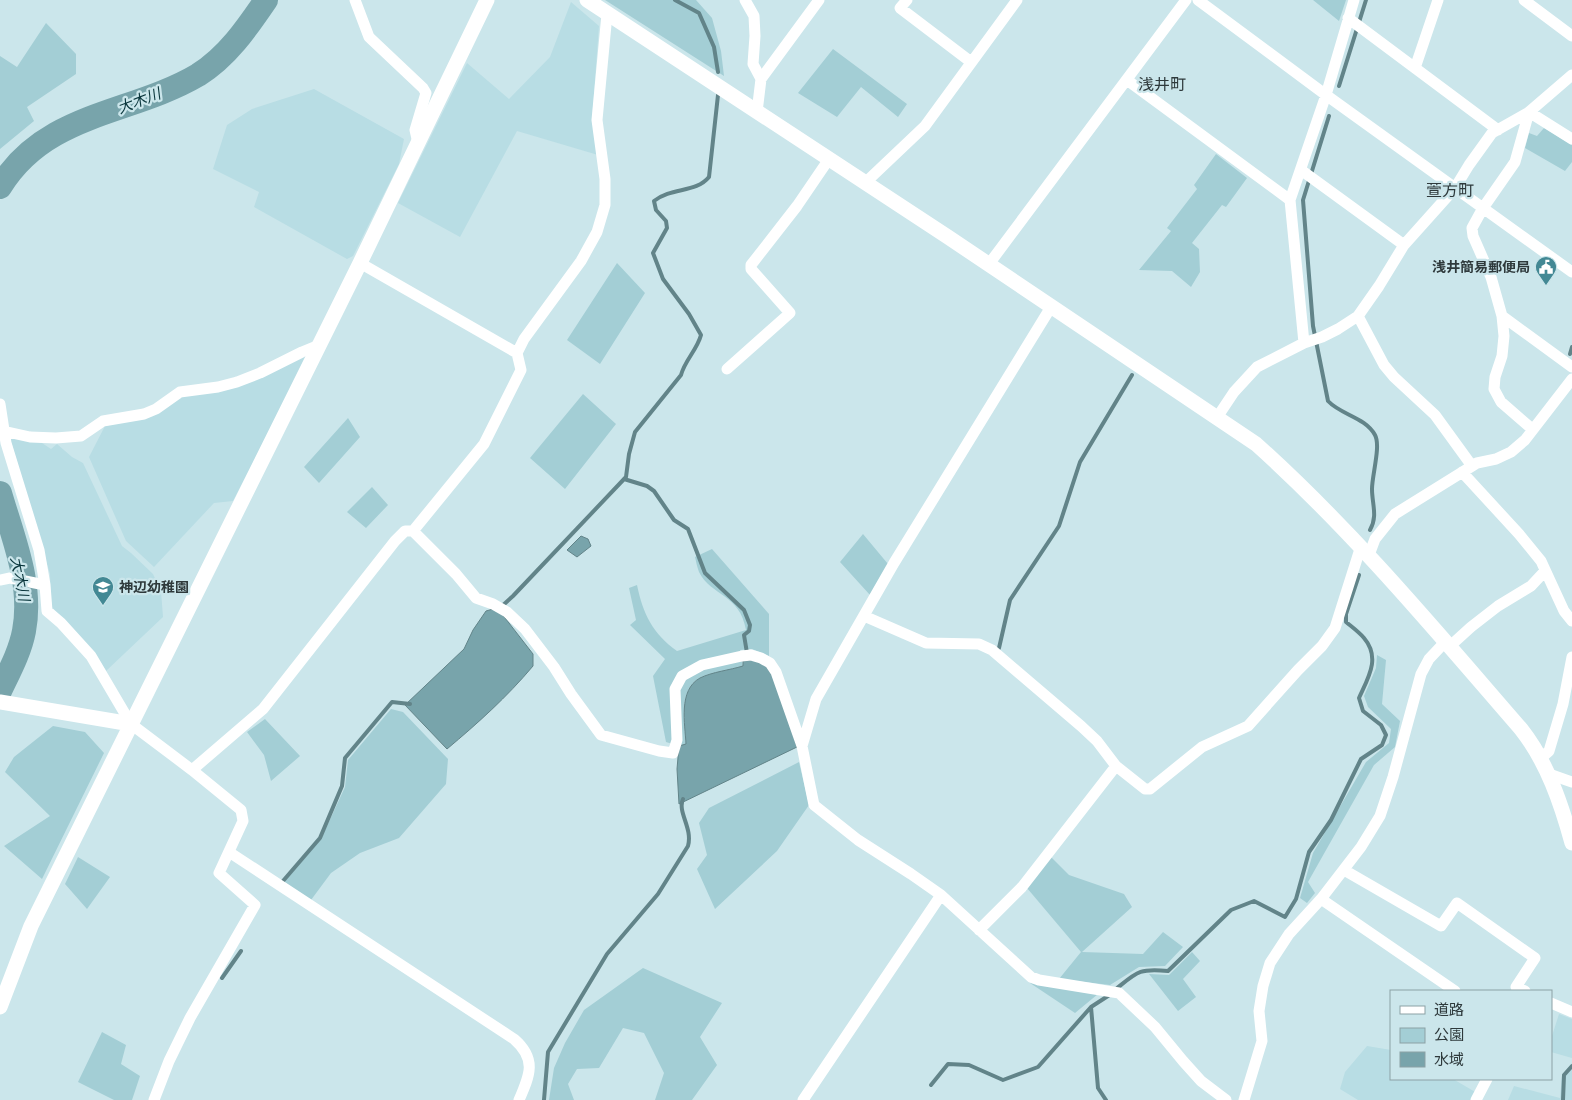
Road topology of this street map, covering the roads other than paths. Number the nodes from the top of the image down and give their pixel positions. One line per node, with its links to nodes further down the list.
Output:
1 (355, 0): 26 (street)
2 (487, 0): 26 (street)
3 (587, 0): 13 (street)
4 (745, 0): 19 (street)
5 (818, 0): 19 (street)
6 (907, 0): 16 (street)
7 (1186, 0): 20 (street)
8 (1198, 0): 21 (street)
9 (1354, 0): 14 (street)
10 (1438, 0): 17 (street)
11 (1524, 0): 15 (street)
12 (1012, 2): 16 (street)
13 (607, 14): 22 (street); 42 (street)
14 (1348, 18): 17 (street); 21 (street)
15 (1572, 36)
16 (971, 62): 29 (street)
17 (1415, 68): 24 (street)
18 (1572, 75): 23 (street)
19 (761, 79): 22 (street)
20 (1128, 80): 31 (street); 35 (street)
21 (1326, 94): 28 (street); 30 (street)
22 (757, 112): 27 (street)
23 (1529, 112): 24 (street); 25 (street); 32 (street)
24 (1498, 130): 30 (street)
25 (1572, 139)
26 (418, 143): 34 (street)
27 (829, 159): 29 (street); 44 (street)
28 (1301, 170): 31 (street); 33 (street)
29 (866, 182): 35 (street)
30 (1455, 188): 32 (street); 33 (street)
31 (1290, 200): 40 (street)
32 (1483, 208): 36 (street); 39 (street)
33 (1404, 246): 38 (street)
34 (360, 263): 41 (street); 42 (street)
35 (989, 264): 37 (street)
36 (1572, 272)
37 (1051, 307): 47 (street); 56 (street)
38 (1358, 316): 40 (street); 50 (street)
39 (1502, 316): 43 (street); 48 (street)
40 (1306, 342): 47 (street)
41 (319, 345): 49 (street); 61 (street)
42 (517, 353): 51 (street)
43 (1572, 367)
44 (727, 369)
45 (1572, 379): 48 (street)
46 (0, 404): 49 (street)
47 (1216, 419): 52 (street)
48 (1532, 429): 50 (street)
49 (3, 431): 55 (street)
50 (1467, 469): 52 (street); 53 (street)
51 (413, 531): 62 (street); 65 (street)
52 (1365, 551): 58 (street); 64 (street)
53 (1545, 571): 57 (street); 58 (street)
54 (5, 579): 55 (street)
55 (43, 584): 61 (street)
56 (864, 616): 62 (street); 64 (street)
57 (1572, 621)
58 (1447, 644): 63 (street); 70 (street)
59 (1572, 657): 63 (street)
60 (5, 703): 61 (street)
61 (132, 724): 65 (street); 77 (street)
62 (802, 746): 71 (street)
63 (1541, 758): 66 (street)
64 (1116, 766): 73 (street)
65 (192, 770): 69 (street)
66 (1548, 774): 67 (street); 68 (street)
67 (1572, 782)
68 (1572, 843)
69 (229, 852): 80 (street); 81 (street)
70 (1344, 870): 72 (street); 75 (street)
71 (941, 896): 73 (street); 82 (street)
72 (1321, 899): 74 (street); 84 (street)
73 (979, 930): 83 (street)
74 (1454, 990)
75 (1518, 990)
76 (1552, 1003): 78 (street)
77 (0, 1007)
78 (1572, 1012)
79 (1486, 1080): 85 (street)
80 (154, 1100)
81 (519, 1100)
82 (803, 1100)
83 (1226, 1100)
84 (1244, 1100)
85 (1476, 1100)

